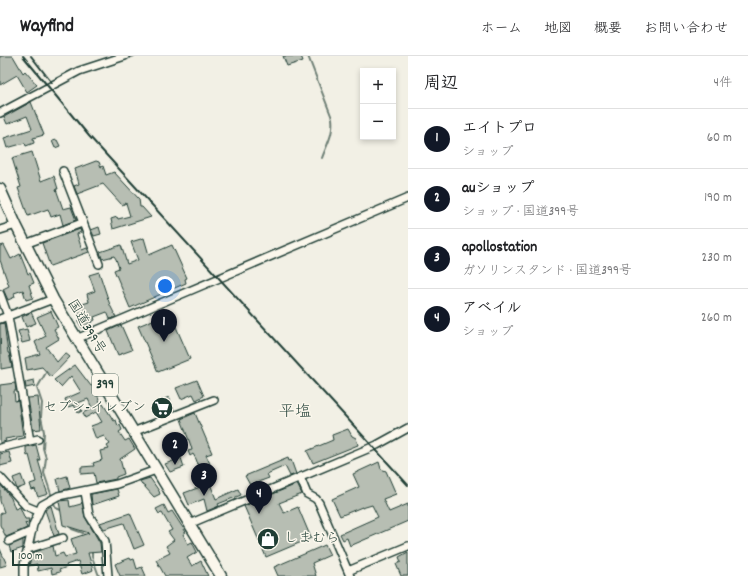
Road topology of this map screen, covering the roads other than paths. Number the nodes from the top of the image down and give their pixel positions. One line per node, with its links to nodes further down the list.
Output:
1 (125, 56): 2 (street)
2 (0, 113)
3 (63, 171): 6 (street)
4 (0, 189): 7 (highway, 国道399号 / 399)
5 (408, 198): 15 (street)
6 (82, 223): 9 (street); 10 (street)
7 (16, 225): 8 (street); 9 (highway, 国道399号 / 399)
8 (0, 230)
9 (25, 244): 12 (highway, 国道399号 / 399)
10 (99, 264)
11 (0, 294): 13 (street)
12 (53, 299): 13 (street); 15 (highway, 国道399号 / 399)
13 (8, 316): 14 (street); 20 (street)
14 (0, 319)
15 (76, 339): 18 (highway, 国道399号 / 399)
16 (214, 400): 18 (street)
17 (408, 428): 24 (street)
18 (133, 432): 22 (highway, 国道399号 / 399)
19 (38, 439): 20 (street)
20 (30, 441): 21 (street)
21 (0, 448)
22 (156, 470): 25 (street); 27 (highway, 国道399号 / 399)
23 (0, 477): 26 (street)
24 (300, 477): 27 (street); 33 (street)
25 (84, 492): 26 (street); 35 (street)
26 (38, 511): 28 (street)
27 (189, 524): 36 (highway, 国道399号 / 399)
28 (32, 530): 30 (street); 32 (street)
29 (63, 538): 32 (street)
30 (9, 541)
31 (408, 546): 33 (street)
32 (28, 549): 34 (street)
33 (349, 573)
34 (24, 576)
35 (108, 576)
36 (221, 576)

